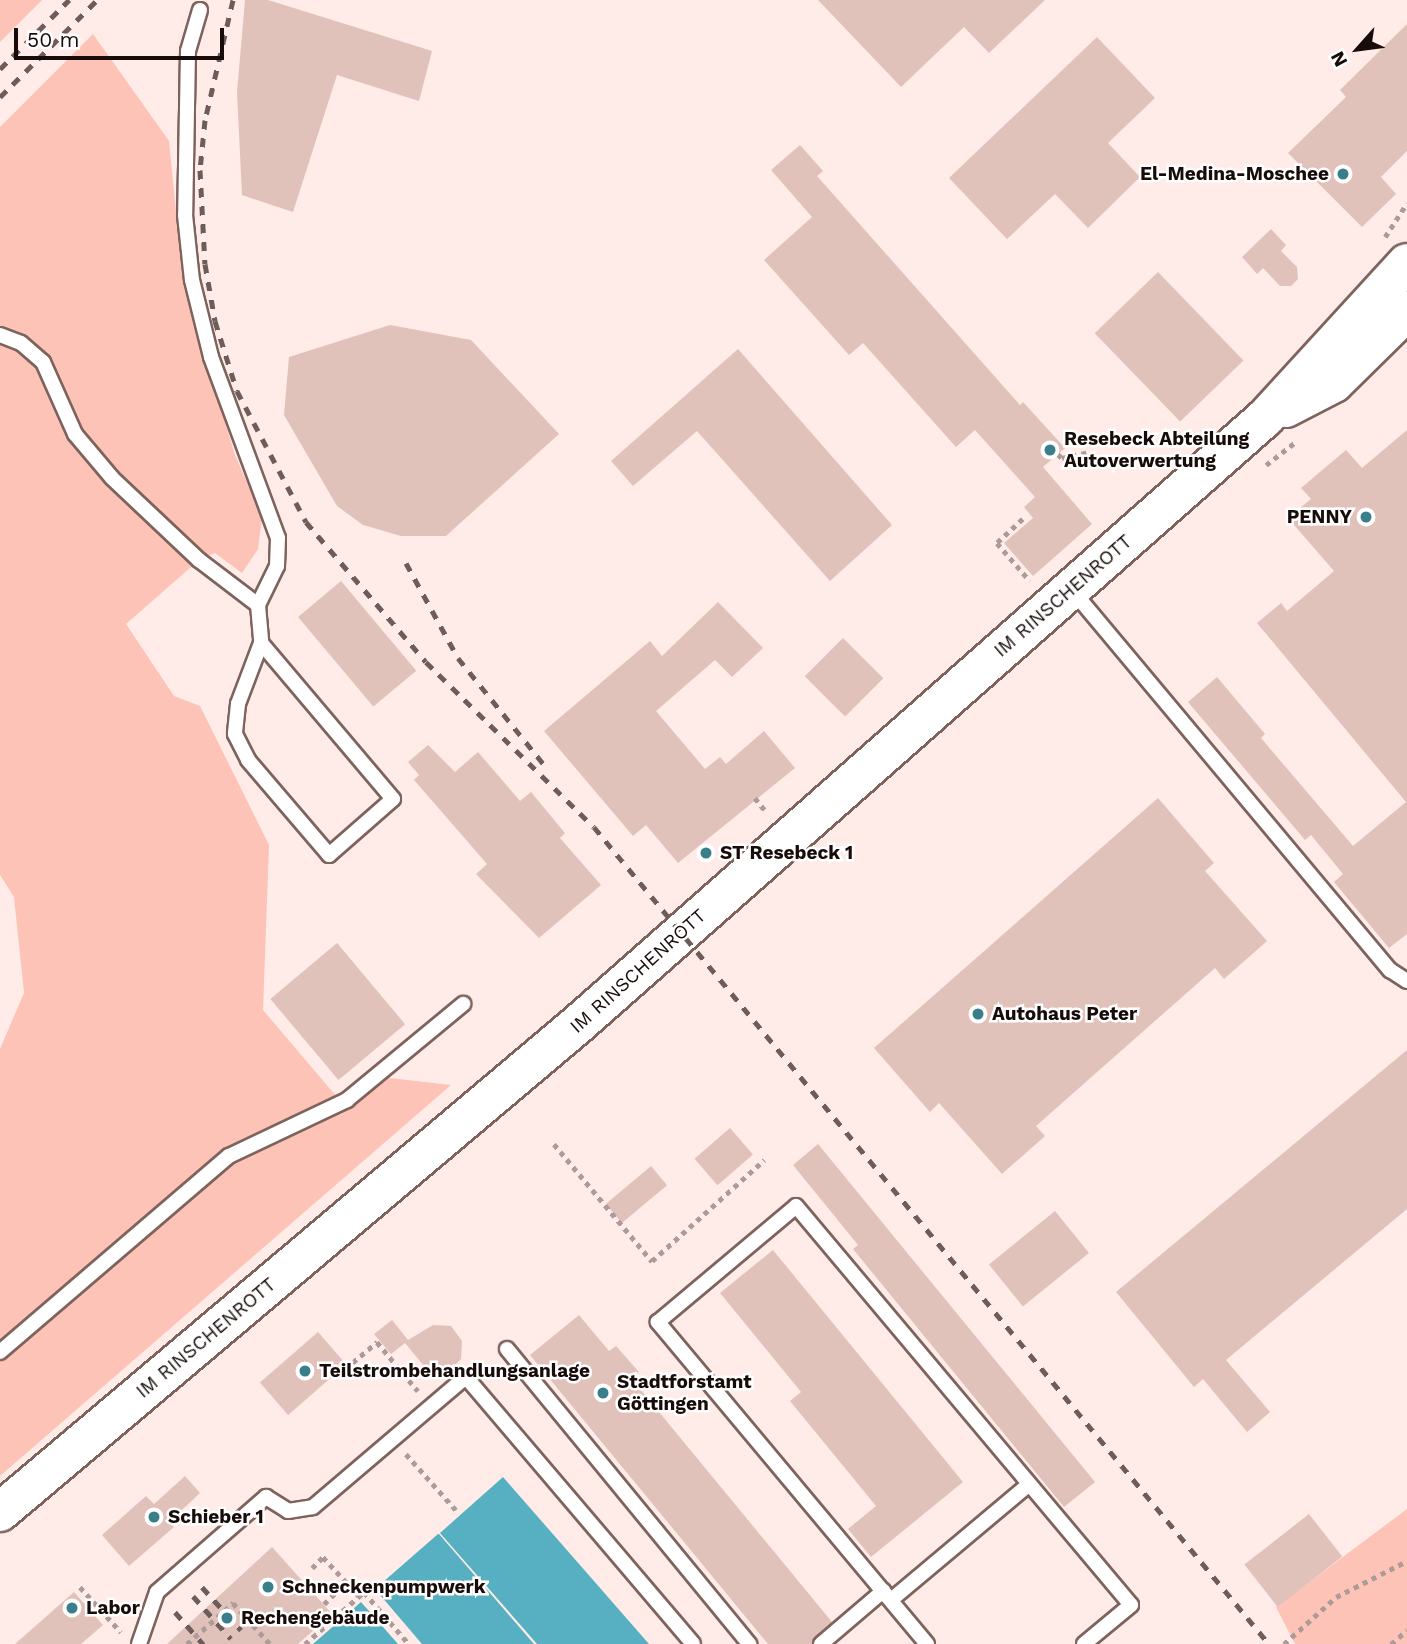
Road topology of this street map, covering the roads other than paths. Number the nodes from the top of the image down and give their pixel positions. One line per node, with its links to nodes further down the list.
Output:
1 (200, 10): 5 (lane)
2 (1402, 288): 4 (main road, IM RINSCHENROTT)
3 (0, 335): 5 (lane)
4 (1054, 588): 7 (lane); 12 (main road, IM RINSCHENROTT)
5 (258, 605): 6 (lane)
6 (261, 643): 6 (lane)
7 (1407, 981)
8 (463, 1004): 10 (lane)
9 (507, 1349): 16 (lane)
10 (0, 1352)
11 (1029, 1484): 13 (lane); 13 (lane); 19 (lane)
12 (0, 1511)
13 (887, 1595): 17 (lane); 18 (lane)
14 (139, 1643): 15 (lane)
15 (693, 1644)
16 (748, 1644)
17 (821, 1644)
18 (927, 1644)
19 (1084, 1644)

